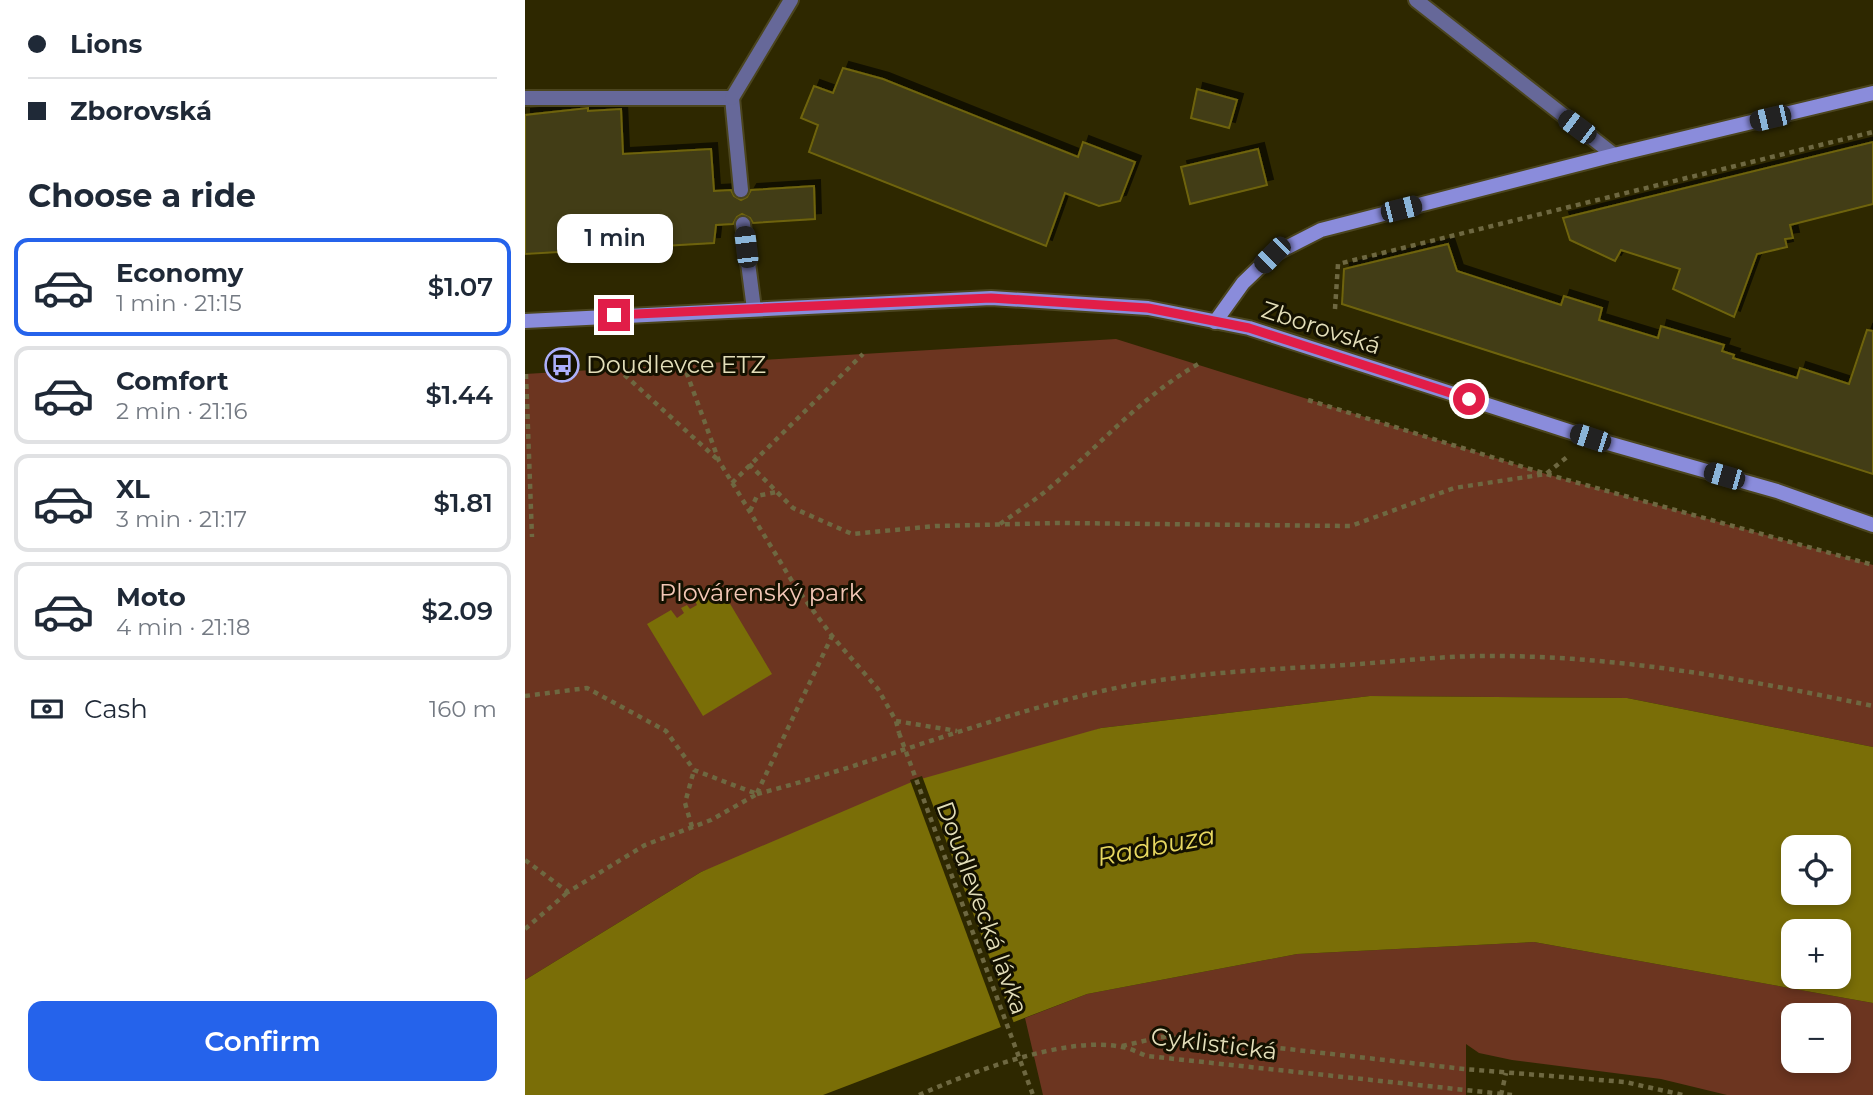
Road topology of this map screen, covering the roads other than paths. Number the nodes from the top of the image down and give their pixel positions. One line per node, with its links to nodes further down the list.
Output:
1 (791, 0): 5 (lane)
2 (1416, 0): 6 (lane)
3 (1873, 93): 6 (main road)
4 (525, 98): 5 (lane)
5 (733, 98): 7 (lane)
6 (1614, 155): 11 (main road)
7 (741, 190)
8 (743, 224): 9 (lane)
9 (754, 309): 10 (main road, Zborovská); 11 (main road, Zborovská)
10 (525, 321)
11 (1215, 322): 12 (main road, Zborovská)
12 (1873, 524)

